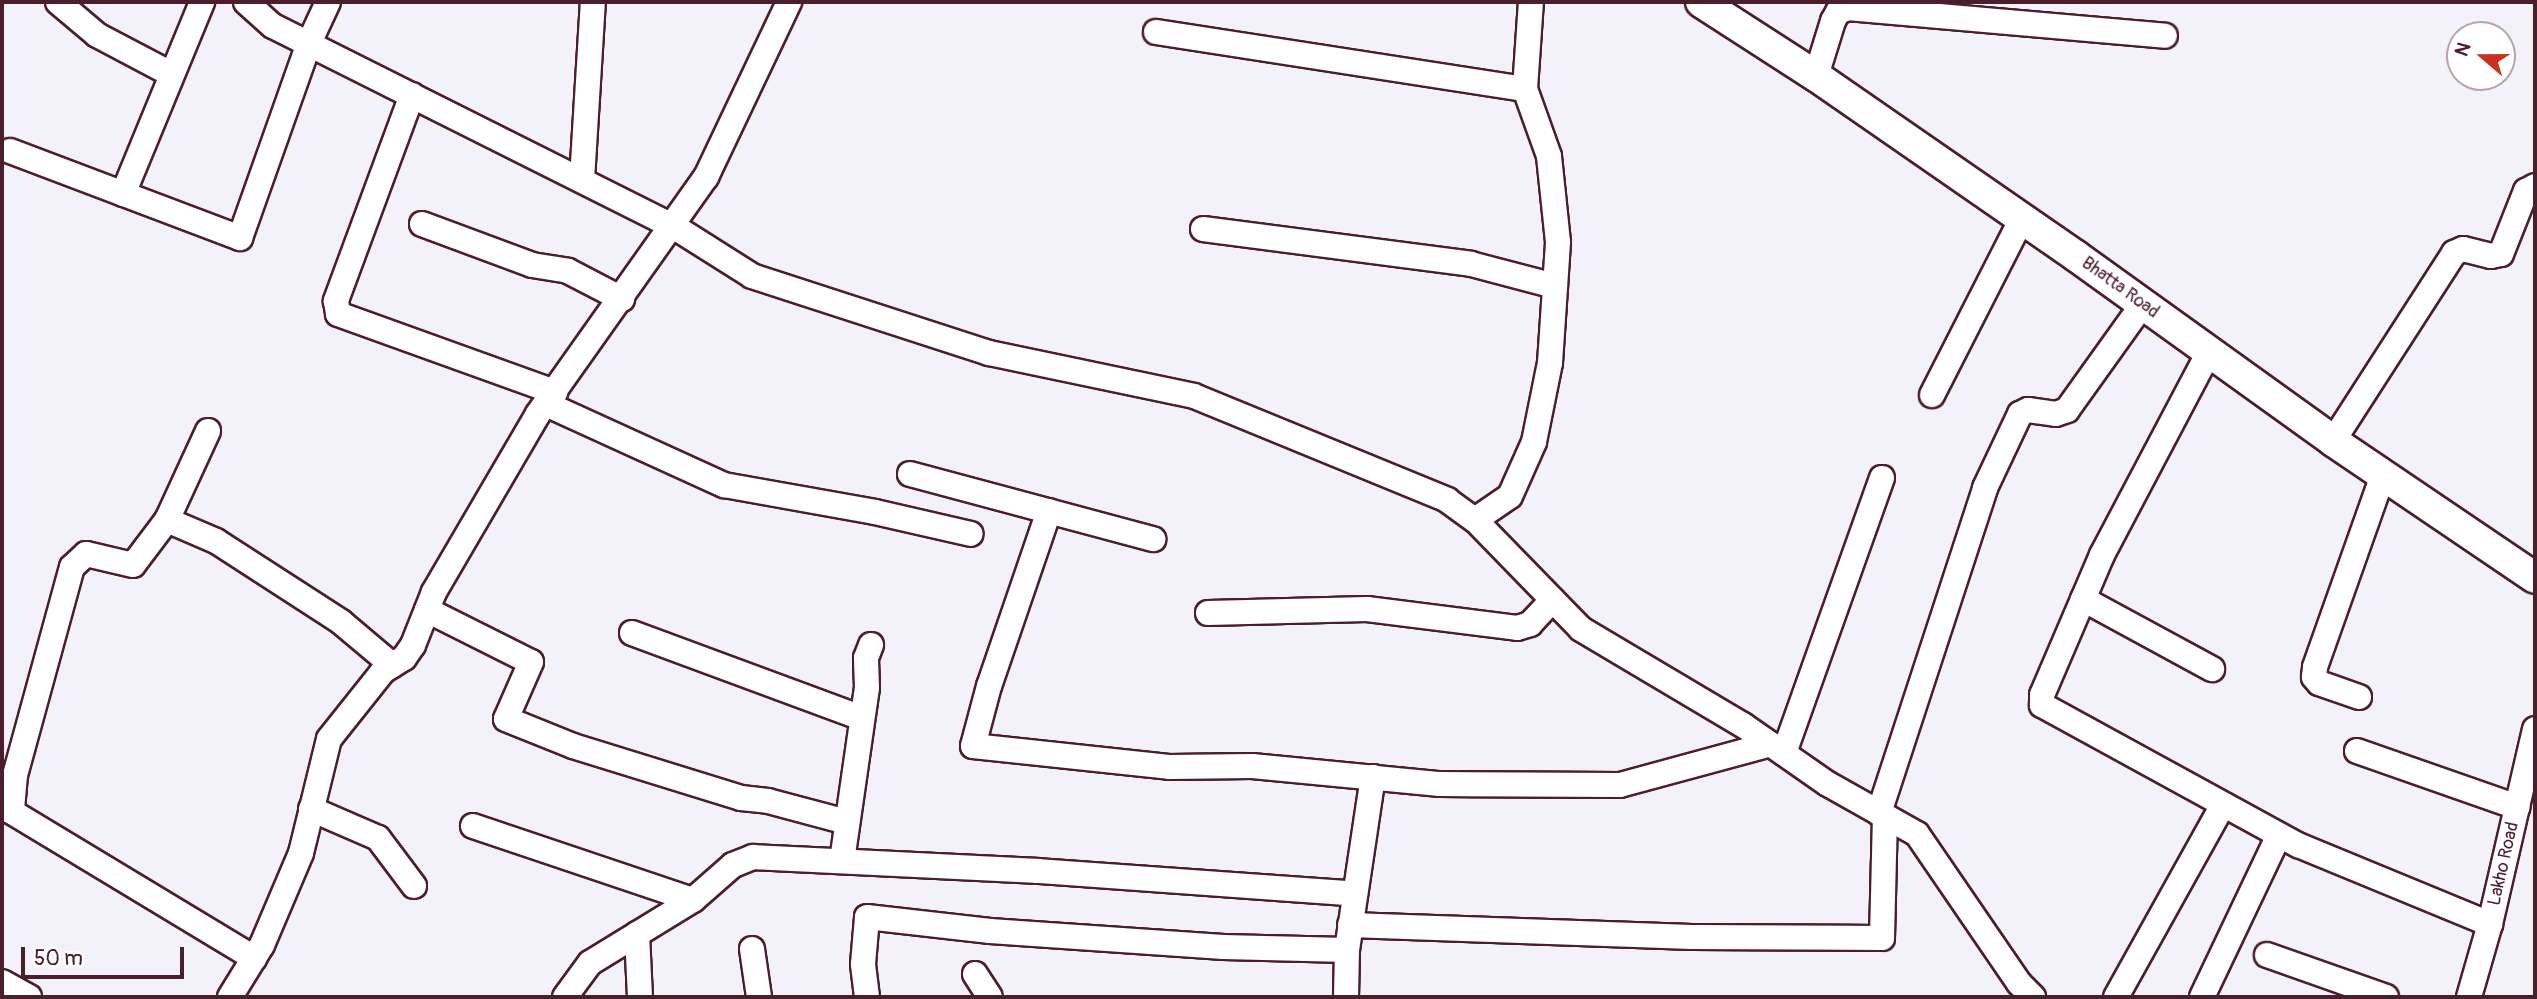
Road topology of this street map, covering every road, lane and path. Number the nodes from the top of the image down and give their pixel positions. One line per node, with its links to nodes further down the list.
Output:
1 (58, 2): 12 (street)
2 (202, 2): 12 (street)
3 (247, 2): 11 (street)
4 (328, 2): 11 (street)
5 (593, 2): 17 (street)
6 (789, 2): 22 (street)
7 (1531, 2): 14 (street)
8 (1701, 2): 13 (main road, Bhatta Road)
9 (1156, 32): 14 (street)
10 (2165, 36): 13 (street)
11 (309, 43): 15 (street); 19 (street)
12 (171, 74): 19 (street)
13 (1816, 76): 20 (main road, Bhatta Road)
14 (1525, 89): 24 (street)
15 (412, 95): 17 (street); 29 (street)
16 (10, 151): 19 (street)
17 (582, 180): 22 (street)
18 (2535, 186): 31 (street)
19 (123, 194)
20 (2022, 218): 26 (main road, Bhatta Road); 28 (street)
21 (422, 224): 25 (street)
22 (673, 226): 25 (street); 37 (street)
23 (1203, 229): 24 (street)
24 (1555, 286): 37 (street)
25 (622, 299): 29 (street)
26 (2143, 304): 27 (main road, Bhatta Road); 59 (street)
27 (2209, 352): 31 (main road, Bhatta Road); 41 (street)
28 (1932, 395)
29 (550, 398): 38 (street); 43 (street)
30 (208, 432): 36 (street)
31 (2333, 441): 33 (main road, Bhatta Road)
32 (910, 474): 35 (street)
33 (2383, 475): 40 (main road, Bhatta Road); 49 (street)
34 (1882, 478): 52 (street)
35 (1049, 511): 39 (street); 55 (street)
36 (167, 520): 47 (street); 54 (street)
37 (1475, 520): 42 (street)
38 (971, 534)
39 (1153, 539)
40 (2535, 578)
41 (2083, 599): 48 (street); 56 (street)
42 (1552, 600): 44 (street); 52 (street)
43 (427, 610): 47 (street); 60 (street)
44 (1208, 613)
45 (632, 632): 50 (street)
46 (871, 645): 50 (street)
47 (392, 665): 58 (street)
48 (2213, 669)
49 (2359, 697)
50 (862, 718): 60 (street)
51 (2535, 729): 57 (street, Lakho Road)
52 (1778, 749): 55 (street); 59 (street)
53 (2357, 751): 57 (street)
54 (8, 774): 73 (street)
55 (1373, 778): 65 (street)
56 (2223, 805): 62 (street); 85 (street)
57 (2517, 807): 67 (street, Lakho Road)
58 (311, 809): 64 (street); 73 (street)
59 (1882, 815): 68 (street); 76 (street)
60 (847, 822): 63 (street)
61 (473, 826): 66 (street)
62 (2278, 835): 67 (street); 86 (street)
63 (842, 861): 65 (street); 66 (street)
64 (414, 886)
65 (1355, 894): 68 (street)
66 (693, 900): 69 (street)
67 (2490, 924): 88 (street, Lakho Road)
68 (1350, 925): 71 (street)
69 (637, 934): 79 (street); 80 (street)
70 (752, 949): 81 (street)
71 (1347, 950): 82 (street); 84 (street)
72 (2267, 955): 87 (street)
73 (254, 958): 78 (street)
74 (975, 974): 83 (street)
75 (2, 982): 77 (street)
76 (2021, 993)
77 (29, 997)
78 (230, 997)
79 (565, 997)
80 (640, 997)
81 (759, 997)
82 (867, 997)
83 (990, 997)
84 (1346, 997)
85 (2116, 997)
86 (2202, 997)
87 (2386, 997)
88 (2469, 997)

